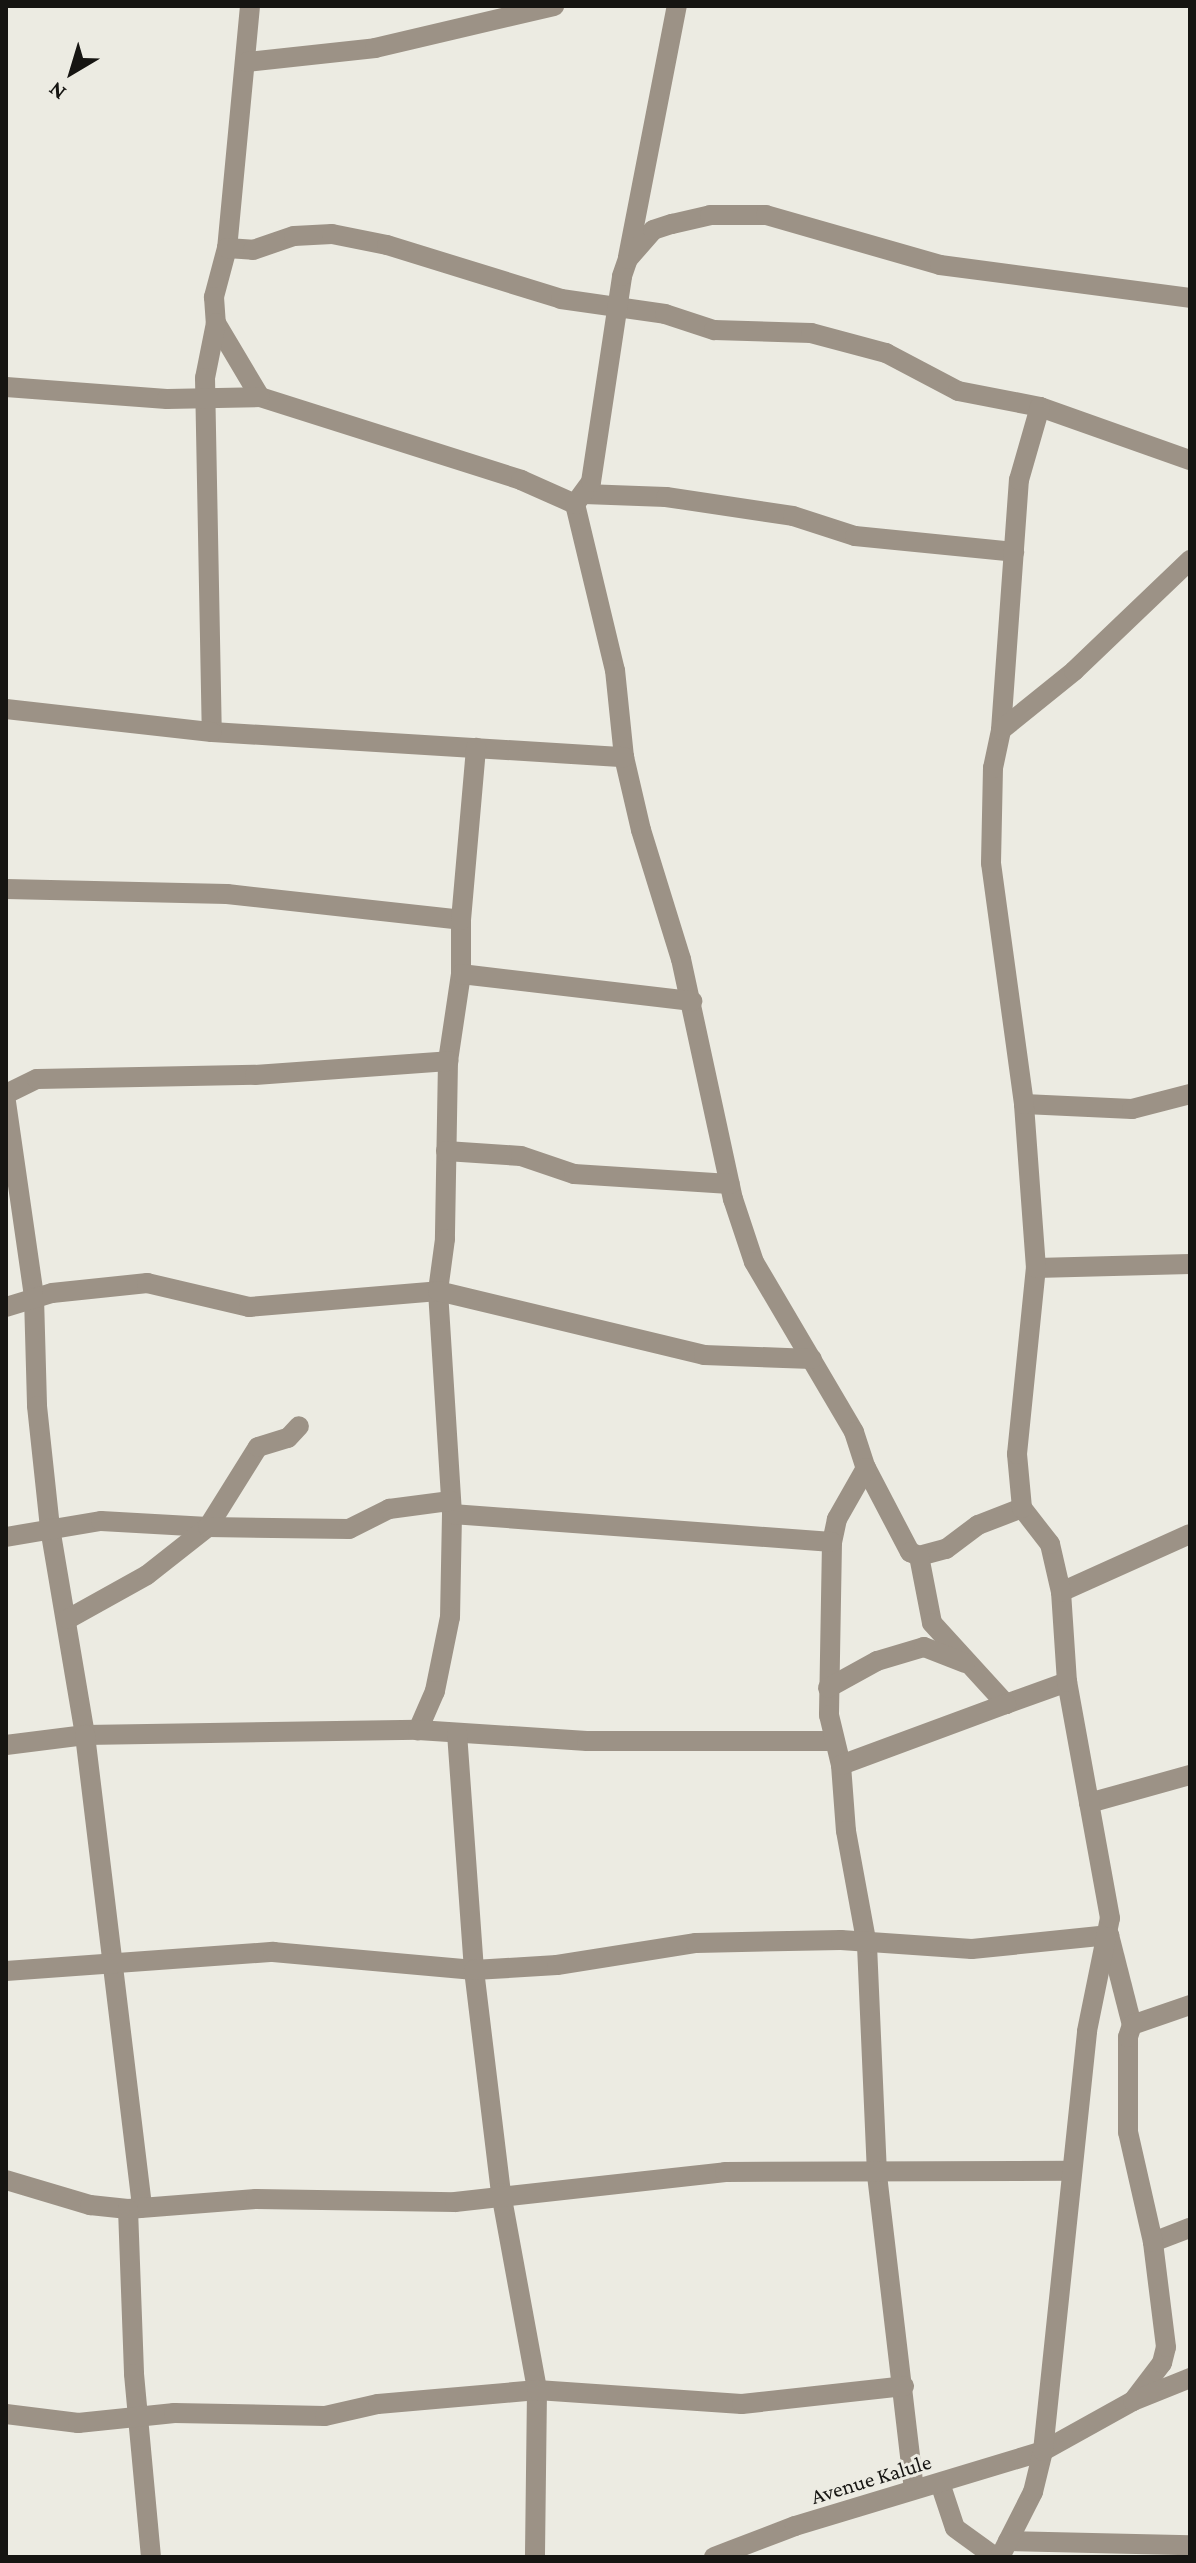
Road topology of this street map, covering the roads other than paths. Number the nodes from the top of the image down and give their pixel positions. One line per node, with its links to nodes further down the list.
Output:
1 (250, 6): 4 (street)
2 (554, 6): 4 (street)
3 (676, 6): 6 (street)
4 (247, 62): 5 (street)
5 (227, 248): 8 (street); 9 (street)
6 (628, 259): 7 (street); 8 (street)
7 (1190, 298)
8 (617, 307): 13 (street); 15 (street)
9 (216, 323): 11 (street); 12 (street)
10 (6, 387): 12 (street)
11 (260, 397): 12 (street); 15 (street)
12 (206, 398): 20 (street)
13 (1040, 407): 14 (street); 16 (street)
14 (1190, 460)
15 (580, 499): 16 (street); 22 (street)
16 (1014, 552): 19 (street)
17 (1190, 560): 19 (street)
18 (6, 709): 20 (street)
19 (1001, 730): 31 (street)
20 (212, 732): 21 (street)
21 (476, 748): 22 (street); 24 (street)
22 (624, 757): 26 (street)
23 (6, 889): 24 (street)
24 (461, 920): 25 (street)
25 (461, 974): 26 (street); 27 (street)
26 (692, 1001): 33 (street)
27 (448, 1061): 28 (street); 32 (street)
28 (6, 1094)
29 (1190, 1094): 31 (street)
30 (6, 1102): 37 (street)
31 (1024, 1104): 35 (street)
32 (446, 1151): 33 (street); 36 (street)
33 (730, 1184): 39 (street)
34 (1190, 1264): 35 (street)
35 (1036, 1268): 43 (street)
36 (438, 1291): 37 (street); 39 (street); 42 (street)
37 (34, 1297): 38 (street); 45 (street)
38 (6, 1307)
39 (812, 1359): 41 (street)
40 (299, 1426): 44 (street)
41 (866, 1468): 48 (street); 49 (street)
42 (451, 1508): 44 (street); 48 (street); 58 (street)
43 (1022, 1508): 49 (street); 50 (street)
44 (208, 1527): 45 (street); 51 (street)
45 (50, 1528): 47 (street); 51 (street)
46 (1190, 1534): 50 (street)
47 (6, 1537)
48 (832, 1542): 56 (street)
49 (919, 1556): 52 (street)
50 (1061, 1592): 55 (street)
51 (68, 1619): 60 (street)
52 (932, 1623): 53 (street); 54 (street)
53 (924, 1647): 54 (street); 56 (street)
54 (969, 1664): 57 (street)
55 (1067, 1682): 57 (street); 65 (street)
56 (828, 1688): 61 (street)
57 (1006, 1704): 63 (street)
58 (418, 1730): 59 (street); 60 (street)
59 (457, 1733): 61 (street); 69 (street)
60 (85, 1735): 62 (street); 68 (street)
61 (833, 1741): 63 (street)
62 (6, 1745)
63 (841, 1765): 67 (street)
64 (1190, 1775): 65 (street)
65 (1089, 1803): 66 (street)
66 (1109, 1935): 67 (street); 72 (street); 73 (street)
67 (867, 1945): 69 (street); 74 (street)
68 (114, 1966): 69 (street); 70 (street); 77 (street)
69 (474, 1970): 76 (street)
70 (6, 1971)
71 (1190, 2005): 72 (street)
72 (1132, 2025): 79 (street)
73 (1071, 2171): 74 (street); 88 (street)
74 (877, 2175): 76 (street); 83 (street)
75 (6, 2180): 77 (street)
76 (501, 2193): 77 (street); 84 (street)
77 (135, 2209): 87 (street)
78 (1190, 2228): 79 (street)
79 (1153, 2242): 80 (street)
80 (1166, 2356): 81 (street); 85 (street)
81 (1190, 2371)
82 (1190, 2378): 85 (street, Avenue Kalule)
83 (904, 2386): 84 (street); 90 (street)
84 (537, 2390): 87 (street); 95 (street)
85 (1133, 2401): 88 (street, Avenue Kalule)
86 (6, 2414): 87 (street)
87 (138, 2415): 94 (street)
88 (1043, 2451): 89 (street, Avenue Kalule); 93 (street)
89 (940, 2483): 90 (street, Avenue Kalule); 93 (street)
90 (914, 2489): 92 (street, Avenue Kalule)
91 (1190, 2545): 93 (street)
92 (754, 2549): 96 (street, Avenue Kalule)
93 (1001, 2552)
94 (151, 2557)
95 (535, 2557)
96 (714, 2557)

